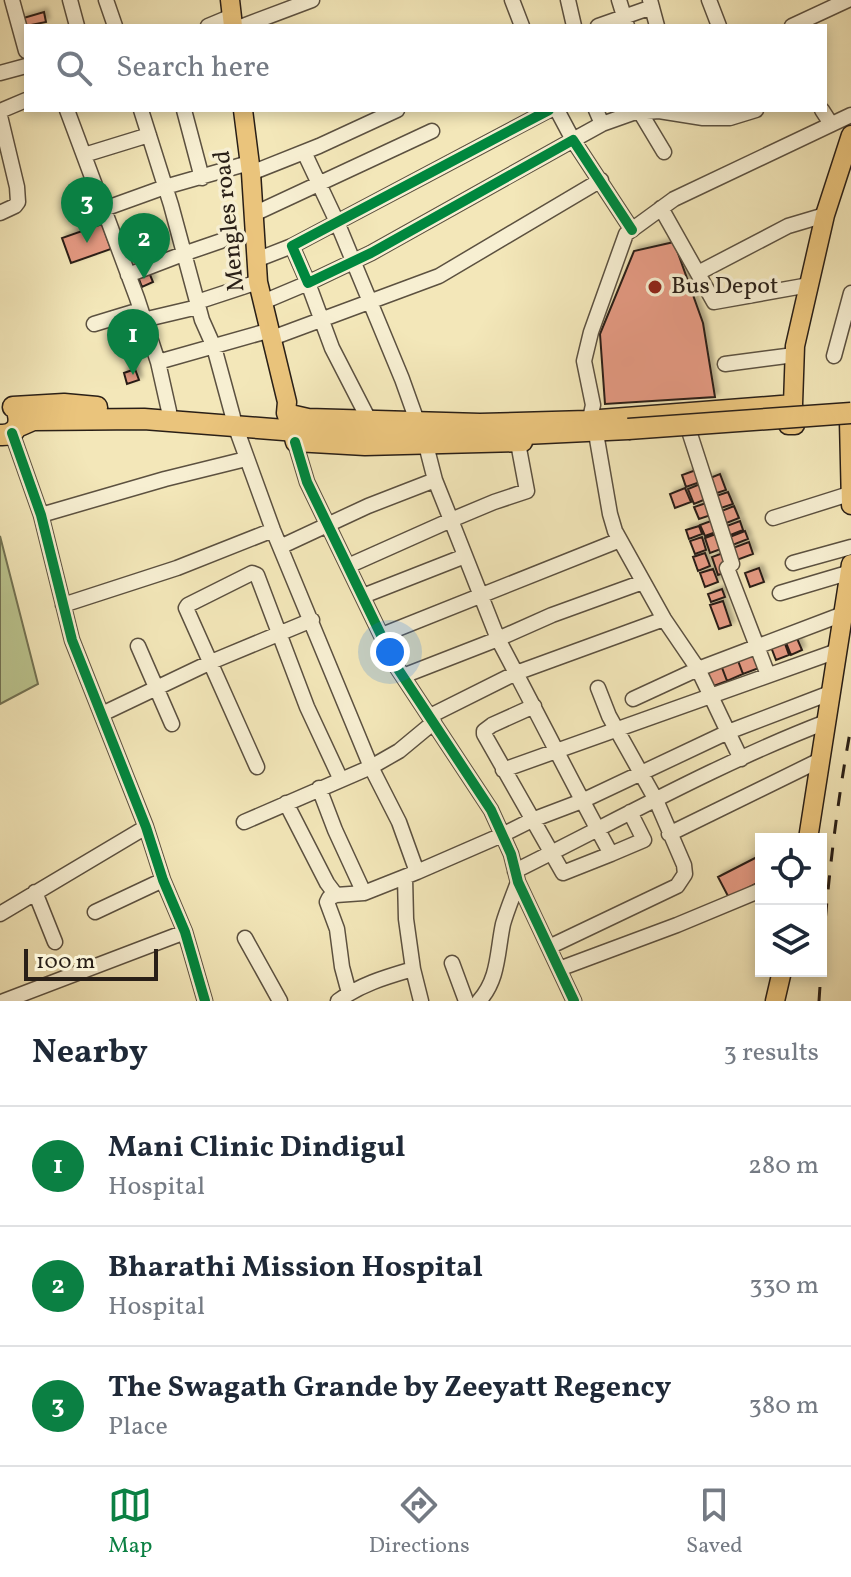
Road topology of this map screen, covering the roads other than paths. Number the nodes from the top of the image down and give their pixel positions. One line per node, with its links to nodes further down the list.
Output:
1 (12, 0): 21 (street)
2 (70, 0): 13 (street)
3 (106, 0): 14 (street)
4 (312, 0): 11 (street)
5 (512, 0): 16 (street)
6 (568, 0): 17 (street)
7 (619, 0): 12 (street)
8 (709, 0): 19 (street)
9 (848, 0): 20 (street)
10 (651, 4): 12 (street); 18 (street)
11 (234, 17): 15 (street)
12 (625, 21)
13 (76, 24)
14 (114, 24)
15 (214, 24)
16 (521, 24)
17 (574, 24)
18 (656, 24)
19 (718, 24)
20 (796, 24)
21 (24, 44)
22 (24, 67): 23 (street)
23 (0, 73)
24 (24, 101): 36 (street)
25 (68, 112): 46 (street)
26 (142, 112): 41 (street)
27 (185, 112): 48 (street)
28 (243, 112): 47 (main road, Mengles road)
29 (393, 112): 44 (street)
30 (545, 112): 57 (street)
31 (558, 112): 43 (street)
32 (640, 112): 38 (street); 45 (street)
33 (679, 112): 34 (street)
34 (750, 112)
35 (823, 112): 39 (street)
36 (0, 114): 54 (street)
37 (851, 115): 39 (street)
38 (599, 117): 43 (street)
39 (831, 124): 52 (street)
40 (432, 131): 50 (street)
41 (149, 135): 46 (street); 51 (street)
42 (851, 135): 56 (main road)
43 (573, 140): 49 (street); 63 (street)
44 (304, 152): 47 (street); 50 (street)
45 (664, 152)
46 (84, 155): 53 (street)
47 (250, 168): 48 (street); 55 (main road, Mengles road)
48 (202, 178): 51 (street)
49 (601, 180): 58 (street); 71 (street)
50 (320, 183): 55 (street); 57 (street)
51 (165, 187): 53 (street); 61 (street)
52 (661, 208): 58 (street); 64 (street)
53 (104, 209): 65 (street)
54 (0, 213)
55 (254, 214): 62 (main road, Mengles road)
56 (825, 215): 64 (street); 68 (main road)
57 (337, 222): 60 (street); 63 (street)
58 (632, 230): 86 (street)
59 (221, 241): 61 (street)
60 (292, 246): 62 (street); 67 (street)
61 (183, 254): 65 (street); 72 (street)
62 (256, 260): 66 (main road, Mengles road)
63 (353, 261): 67 (street); 71 (street)
64 (698, 273): 68 (street)
65 (128, 275): 73 (street)
66 (258, 282): 70 (main road, Mengles road); 72 (street)
67 (308, 283): 70 (street); 74 (street)
68 (809, 285): 78 (main road)
69 (851, 293): 79 (street)
70 (263, 302): 76 (main road, Mengles road)
71 (370, 302): 74 (street); 87 (street)
72 (197, 304): 73 (street); 77 (street)
73 (141, 315): 75 (street); 80 (street)
74 (320, 321): 76 (street); 92 (street)
75 (94, 324)
76 (271, 334): 77 (street); 91 (main road, Mengles road)
77 (214, 347): 80 (street); 88 (street)
78 (794, 355): 81 (street); 82 (main road)
79 (834, 356)
80 (158, 362): 83 (street)
81 (725, 364)
82 (793, 404): 84 (main road); 90 (main road)
83 (169, 411): 88 (highway); 89 (highway)
84 (646, 415): 86 (main road); 93 (main road)
85 (850, 417): 90 (street); 93 (highway, bridge); 100 (main road)
86 (587, 420): 87 (main road)
87 (417, 421): 92 (main road)
88 (234, 422): 89 (highway); 91 (highway); 98 (street)
89 (6, 425): 101 (street)
90 (795, 425): 94 (main road)
91 (290, 426): 92 (highway); 97 (main road); 104 (street)
92 (361, 426): 93 (highway)
93 (638, 431): 94 (main road); 95 (main road)
94 (689, 431): 126 (street)
95 (597, 439): 96 (main road); 106 (street)
96 (518, 443): 97 (main road); 103 (street)
97 (426, 445): 99 (street)
98 (246, 459): 101 (street); 105 (street)
99 (435, 480): 103 (street); 104 (street)
100 (850, 500): 102 (street)
101 (41, 515): 118 (street)
102 (773, 518)
103 (451, 520): 109 (street); 112 (street)
104 (328, 525): 107 (street); 112 (street)
105 (273, 530): 107 (street); 118 (street)
106 (620, 540): 114 (street); 117 (street)
107 (280, 547): 121 (street)
108 (851, 547): 110 (street)
109 (465, 556): 116 (street); 117 (street)
110 (793, 563)
111 (851, 564): 113 (main road)
112 (348, 566): 116 (street)
113 (851, 572): 115 (street); 119 (main road)
114 (643, 582): 120 (street); 124 (street)
115 (780, 593)
116 (363, 596): 123 (street)
117 (480, 596): 123 (street); 124 (street)
118 (63, 605): 139 (street)
119 (843, 614): 126 (street); 127 (main road)
120 (664, 619): 129 (street); 130 (street)
121 (312, 620): 122 (street); 149 (street)
122 (279, 633): 128 (street); 128 (street); 152 (street)
123 (382, 635): 132 (street)
124 (498, 639): 130 (street); 132 (street)
125 (138, 646): 134 (street)
126 (757, 647): 129 (street); 131 (street)
127 (837, 651): 131 (street); 135 (main road)
128 (211, 662): 134 (street); 148 (street)
129 (698, 669): 136 (street); 137 (street)
130 (516, 673): 138 (street); 140 (street)
131 (768, 675): 136 (street)
132 (403, 676): 140 (street)
133 (598, 688): 143 (street)
134 (156, 689): 139 (street); 142 (street)
135 (830, 693): 141 (main road); 144 (street)
136 (710, 696): 143 (street); 144 (street)
137 (633, 699)
138 (534, 706): 145 (street); 150 (street)
139 (102, 714): 160 (street)
140 (432, 719): 149 (street); 164 (street)
141 (826, 722): 146 (street); 147 (main road)
142 (172, 724)
143 (616, 729): 145 (street); 151 (street)
144 (728, 732): 146 (street); 151 (street)
145 (556, 751): 150 (street); 155 (street)
146 (741, 759): 154 (street)
147 (820, 760): 162 (main road); 163 (street)
148 (257, 767)
149 (371, 767): 152 (street); 167 (street)
150 (503, 770): 158 (street)
151 (641, 772): 154 (street); 155 (street)
152 (341, 780): 153 (street)
153 (319, 788): 156 (street); 172 (street)
154 (656, 800): 157 (street); 163 (street)
155 (582, 801): 158 (street); 161 (street)
156 (286, 803): 159 (street); 173 (street)
157 (630, 812): 161 (street); 166 (street)
158 (532, 820): 164 (street); 165 (street)
159 (244, 822)
160 (146, 827): 169 (street); 170 (street)
161 (597, 828): 165 (street); 166 (street)
162 (809, 833)
163 (669, 834): 179 (street)
164 (502, 835): 167 (street); 168 (street)
165 (551, 854): 166 (street); 168 (street)
166 (611, 854)
167 (411, 875): 172 (street); 181 (street)
168 (517, 877): 179 (street); 190 (street)
169 (163, 880): 174 (street); 176 (street)
170 (35, 892): 175 (street); 178 (street)
171 (755, 892): 182 (street)
172 (364, 893): 173 (street)
173 (336, 895): 184 (street)
174 (95, 912)
175 (0, 914)
176 (185, 932): 185 (street); 186 (street)
177 (245, 938): 187 (street)
178 (55, 942)
179 (549, 947): 182 (street)
180 (452, 963): 189 (street)
181 (413, 969): 184 (street); 188 (street)
182 (559, 969): 191 (street)
183 (781, 977): 192 (main road)
184 (344, 997)
185 (4, 1001)
186 (205, 1001)
187 (280, 1001)
188 (421, 1001)
189 (466, 1001)
190 (479, 1001)
191 (574, 1001)
192 (775, 1001)

